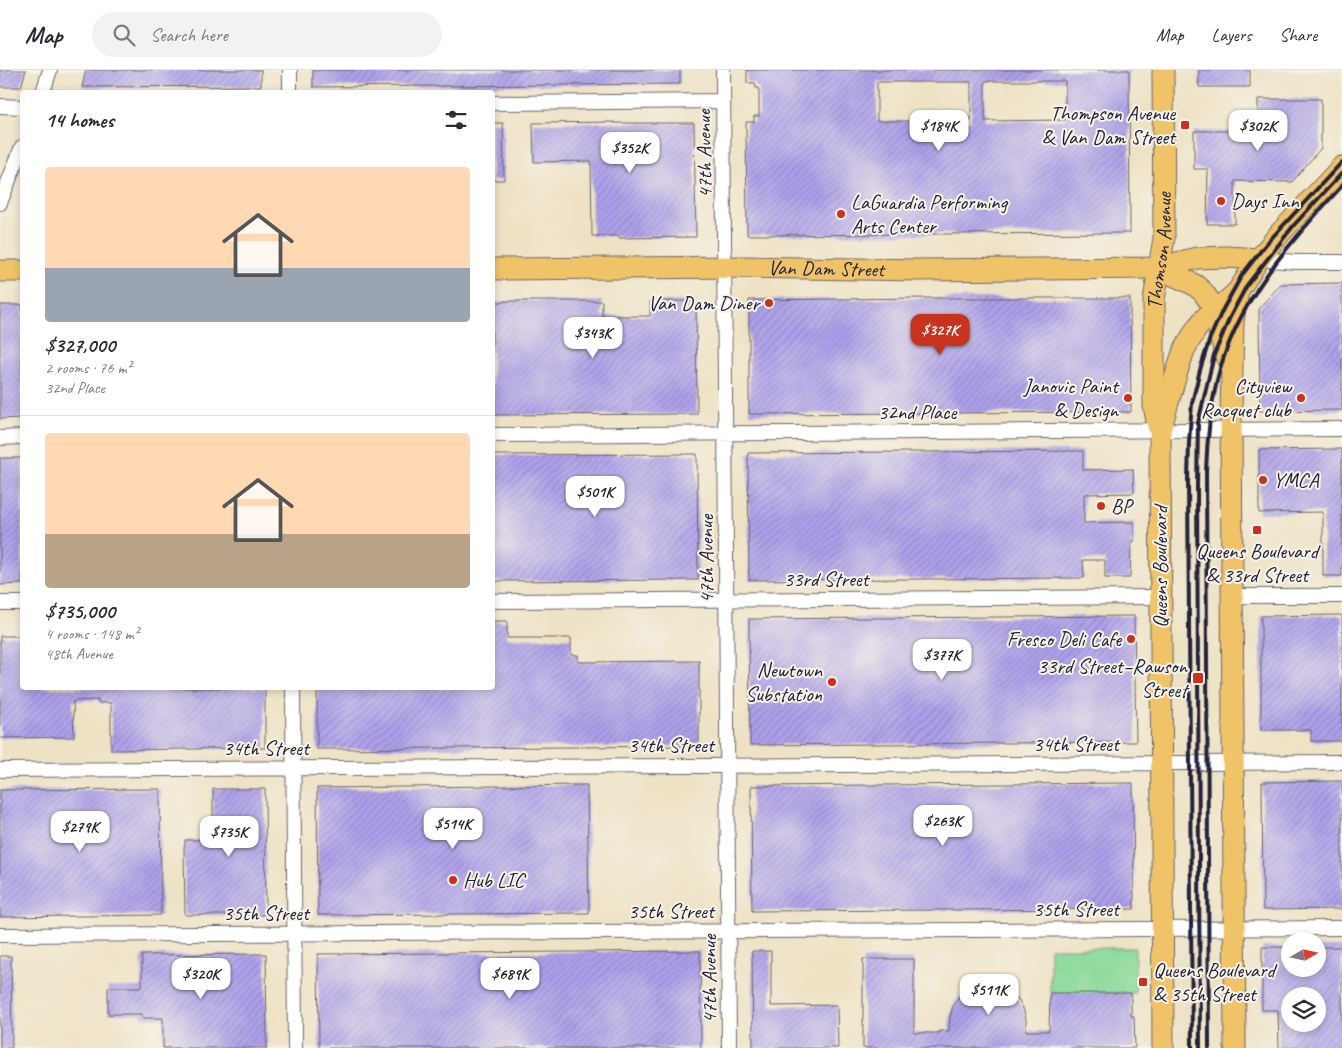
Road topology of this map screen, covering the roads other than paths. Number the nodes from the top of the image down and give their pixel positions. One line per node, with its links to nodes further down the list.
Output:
1 (50, 70): 5 (street)
2 (290, 70): 6 (street)
3 (723, 70): 7 (street, 47th Avenue)
4 (1163, 70): 17 (main road, Thomson Avenue)
5 (44, 90)
6 (290, 90)
7 (723, 102): 8 (street); 16 (street, 47th Avenue)
8 (495, 103)
9 (0, 106): 10 (street)
10 (20, 107)
11 (20, 152): 13 (street)
12 (1342, 167): 14 (main road, Queens Boulevard)
13 (0, 203)
14 (1259, 259): 15 (street, Van Dam Street); 17 (main road, Van Dam Street); 21 (main road, Queens Boulevard)
15 (1342, 262)
16 (724, 267): 17 (main road, Van Dam Street); 18 (main road, Van Dam Street); 27 (street, 47th Avenue)
17 (1158, 268): 22 (main road, Van Dam Street); 25 (main road, Thomson Avenue)
18 (495, 269)
19 (0, 271): 20 (main road)
20 (20, 271)
21 (1238, 291): 22 (main road, Queens Boulevard); 23 (main road, Queens Boulevard)
22 (1215, 309): 23 (main road); 25 (main road, Queens Boulevard)
23 (1233, 377): 26 (main road, Queens Boulevard)
24 (1342, 429): 26 (street, 32nd Place)
25 (1160, 430): 26 (street, 32nd Place); 27 (street, 32nd Place); 31 (main road, Queens Boulevard)
26 (1232, 430): 32 (main road, Queens Boulevard)
27 (725, 434): 28 (street, 32nd Place); 34 (street, 47th Avenue)
28 (495, 436)
29 (20, 437): 30 (street)
30 (0, 438)
31 (1160, 596): 34 (street, 33rd Street); 40 (main road, Queens Boulevard)
32 (1232, 596): 33 (street); 41 (main road, Queens Boulevard)
33 (1342, 596)
34 (726, 600): 35 (street, 33rd Street); 42 (street, 47th Avenue)
35 (495, 601)
36 (0, 603): 37 (street)
37 (20, 603)
38 (293, 690): 43 (street)
39 (1342, 762): 41 (street, 34th Street)
40 (1162, 763): 41 (street, 34th Street); 42 (street, 34th Street); 46 (main road, Queens Boulevard)
41 (1234, 763): 47 (main road, Queens Boulevard)
42 (728, 765): 43 (street, 34th Street); 48 (street, 47th Avenue)
43 (293, 768): 44 (street, 34th Street); 49 (street)
44 (0, 770)
45 (1342, 928): 47 (street, 35th Street)
46 (1162, 929): 47 (street, 35th Street); 48 (street, 35th Street); 53 (main road, Queens Boulevard)
47 (1234, 929): 54 (main road, Queens Boulevard)
48 (728, 931): 49 (street, 35th Street); 52 (street, 47th Avenue)
49 (294, 933): 50 (street, 35th Street); 51 (street)
50 (0, 935)
51 (295, 1048)
52 (729, 1048)
53 (1163, 1048)
54 (1234, 1048)

